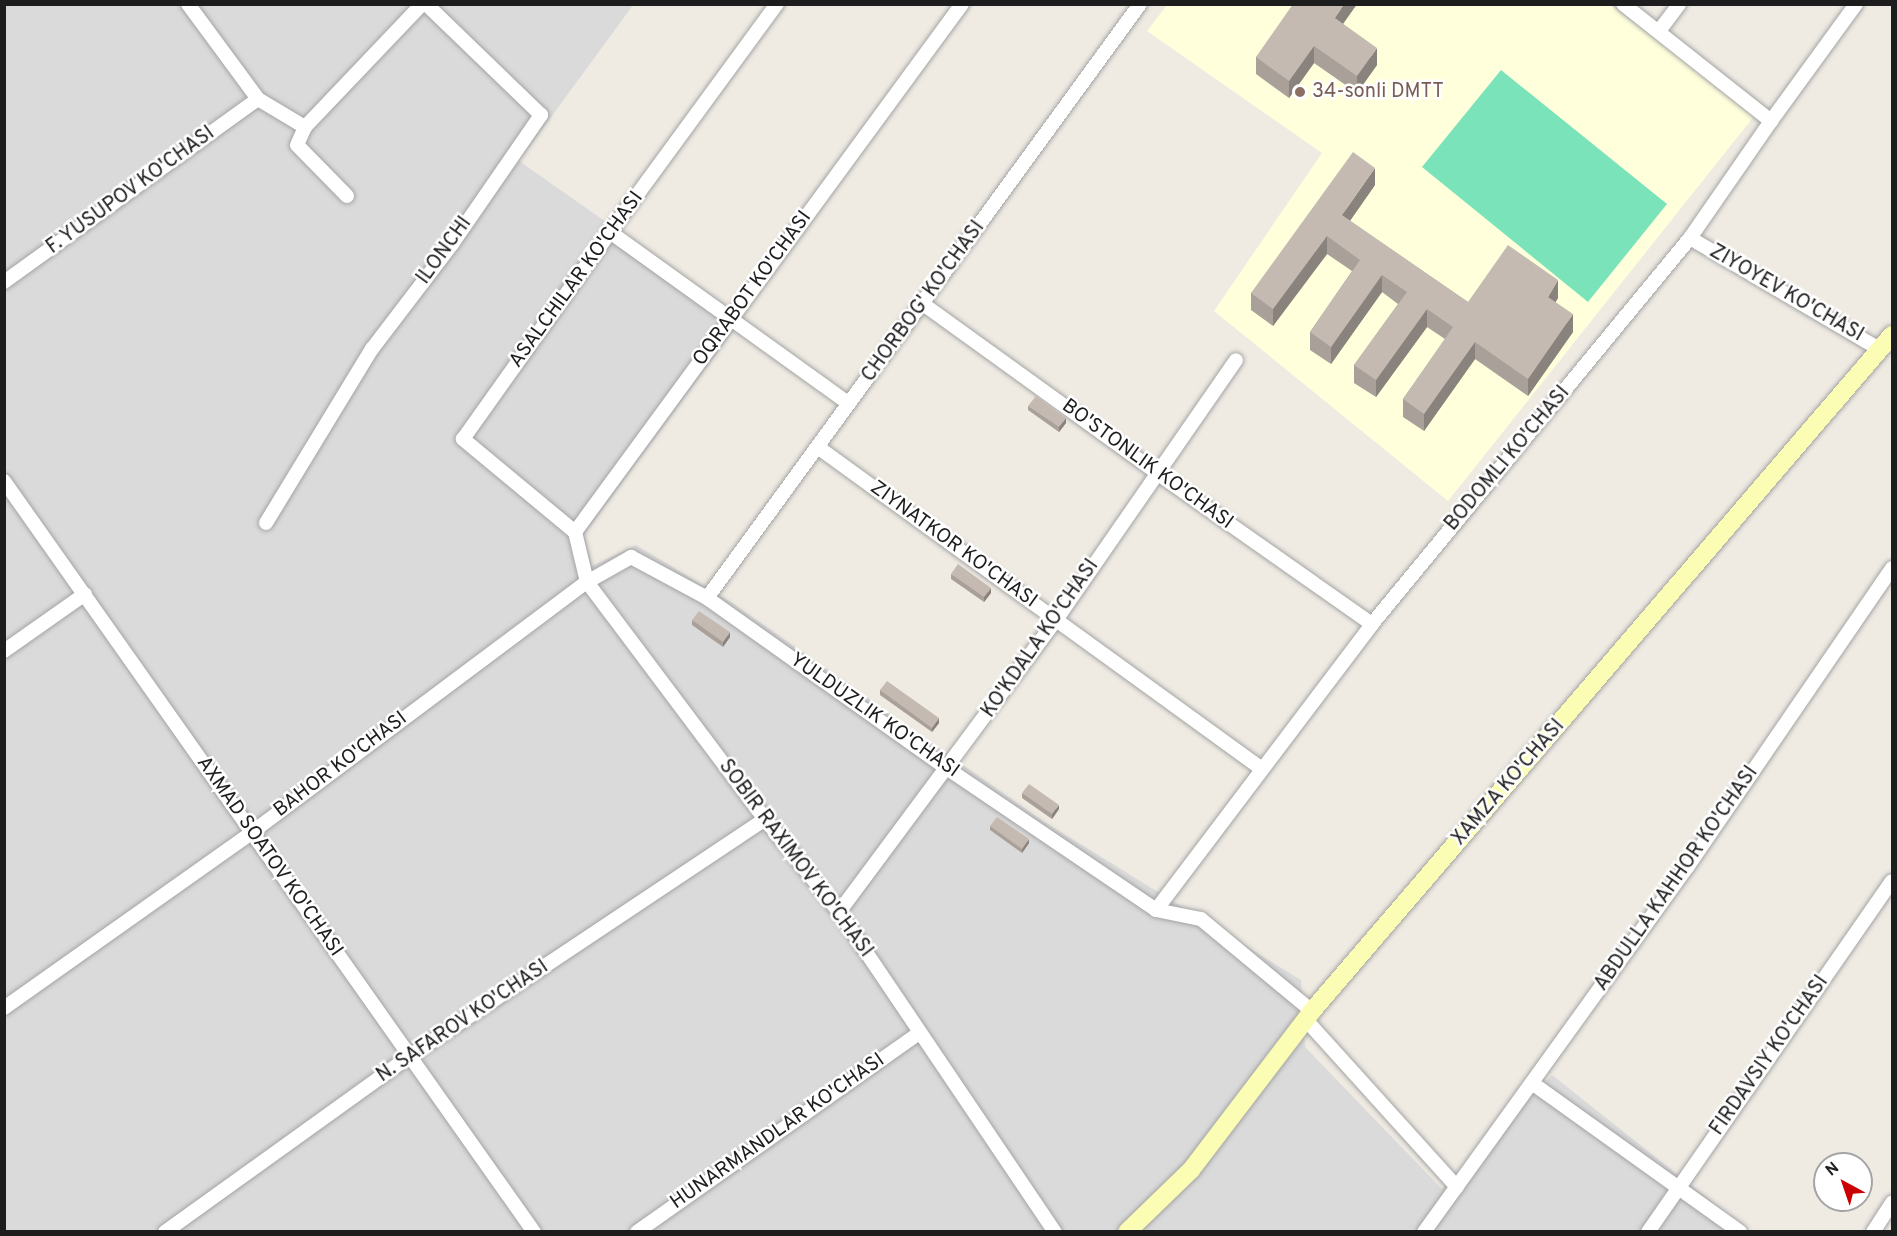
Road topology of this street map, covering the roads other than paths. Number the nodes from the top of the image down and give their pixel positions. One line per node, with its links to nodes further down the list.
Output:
1 (424, 4): 12 (street); 26 (street, ILONCHI)
2 (777, 4): 14 (street, ASALCHILAR KO'CHASI)
3 (962, 4): 18 (street, OQRABOT KO'CHASI)
4 (1140, 4): 17 (street, CHORBOG' KO'CHASI)
5 (1623, 4): 9 (street)
6 (1679, 4): 9 (street)
7 (1856, 4): 11 (street, BODOMLI KO'CHASI)
8 (196, 7): 10 (street)
9 (1659, 31): 11 (street)
10 (258, 99): 12 (street); 16 (street, F. YUSUPOV KO'CHASI)
11 (1771, 121): 15 (street, BODOMLI KO'CHASI)
12 (305, 127): 13 (street)
13 (347, 196)
14 (610, 232): 18 (street); 27 (street, ASALCHILAR KO'CHASI)
15 (1690, 238): 20 (street, ZIYOYEV KO'CHASI); 33 (street, BODOMLI KO'CHASI)
16 (4, 282)
17 (923, 304): 22 (street, CHORBOG' KO'CHASI); 24 (street, BO'STONLIK KO'CHASI)
18 (732, 319): 22 (street); 27 (street, OQRABOT KO'CHASI)
19 (1893, 335): 20 (main road, XAMZA KO'CHASI)
20 (1881, 350): 43 (main road, XAMZA KO'CHASI)
21 (1236, 360): 24 (street, KO'KDALA KO'CHASI)
22 (849, 404): 23 (street, CHORBOG' KO'CHASI)
23 (819, 447): 31 (street, CHORBOG' KO'CHASI); 32 (street, ZIYNATKOR KO'CHASI)
24 (1157, 473): 32 (street, KO'KDALA KO'CHASI); 33 (street, BO'STONLIK KO'CHASI)
25 (4, 481): 30 (street, AXMAD SOATOV KO'CHASI)
26 (266, 523)
27 (575, 532): 29 (street)
28 (1893, 568): 46 (street, ABDULLA KAHHOR KO'CHASI)
29 (587, 582): 31 (street, YULDUZLIK KO'CHASI); 37 (street, SOBIR RAXIMOV KO'CHASI); 38 (street, BAHOR KO'CHASI)
30 (85, 594): 34 (street); 38 (street, AXMAD SOATOV KO'CHASI)
31 (707, 598): 35 (street, YULDUZLIK KO'CHASI)
32 (1056, 620): 35 (street, KO'KDALA KO'CHASI); 36 (street, ZIYNATKOR KO'CHASI)
33 (1372, 624): 36 (street, BODOMLI KO'CHASI)
34 (4, 651)
35 (948, 769): 40 (street, YULDUZLIK KO'CHASI); 41 (street, KO'KDALA KO'CHASI)
36 (1262, 769): 40 (street, BODOMLI KO'CHASI)
37 (765, 819): 41 (street, SOBIR RAXIMOV KO'CHASI); 45 (street, N. SAFAROV KO'CHASI)
38 (251, 833): 42 (street, BAHOR KO'CHASI); 45 (street, AXMAD SOATOV KO'CHASI)
39 (1893, 881): 48 (street, FIRDAVSIY KO'CHASI)
40 (1156, 910): 43 (street)
41 (839, 912): 44 (street, SOBIR RAXIMOV KO'CHASI)
42 (4, 1008)
43 (1309, 1016): 47 (street); 54 (main road, XAMZA KO'CHASI)
44 (919, 1033): 52 (street, HUNARMANDLAR KO'CHASI); 53 (street, SOBIR RAXIMOV KO'CHASI)
45 (410, 1056): 50 (street, N. SAFAROV KO'CHASI); 51 (street, AXMAD SOATOV KO'CHASI)
46 (1533, 1083): 47 (street, ABDULLA KAHHOR KO'CHASI); 48 (street)
47 (1457, 1187): 55 (street, ABDULLA KAHHOR KO'CHASI)
48 (1678, 1188): 56 (street, FIRDAVSIY KO'CHASI); 57 (street)
49 (1893, 1203): 58 (street)
50 (165, 1232)
51 (534, 1232)
52 (636, 1232)
53 (1055, 1232)
54 (1126, 1232)
55 (1424, 1232)
56 (1648, 1232)
57 (1740, 1232)
58 (1873, 1232)

